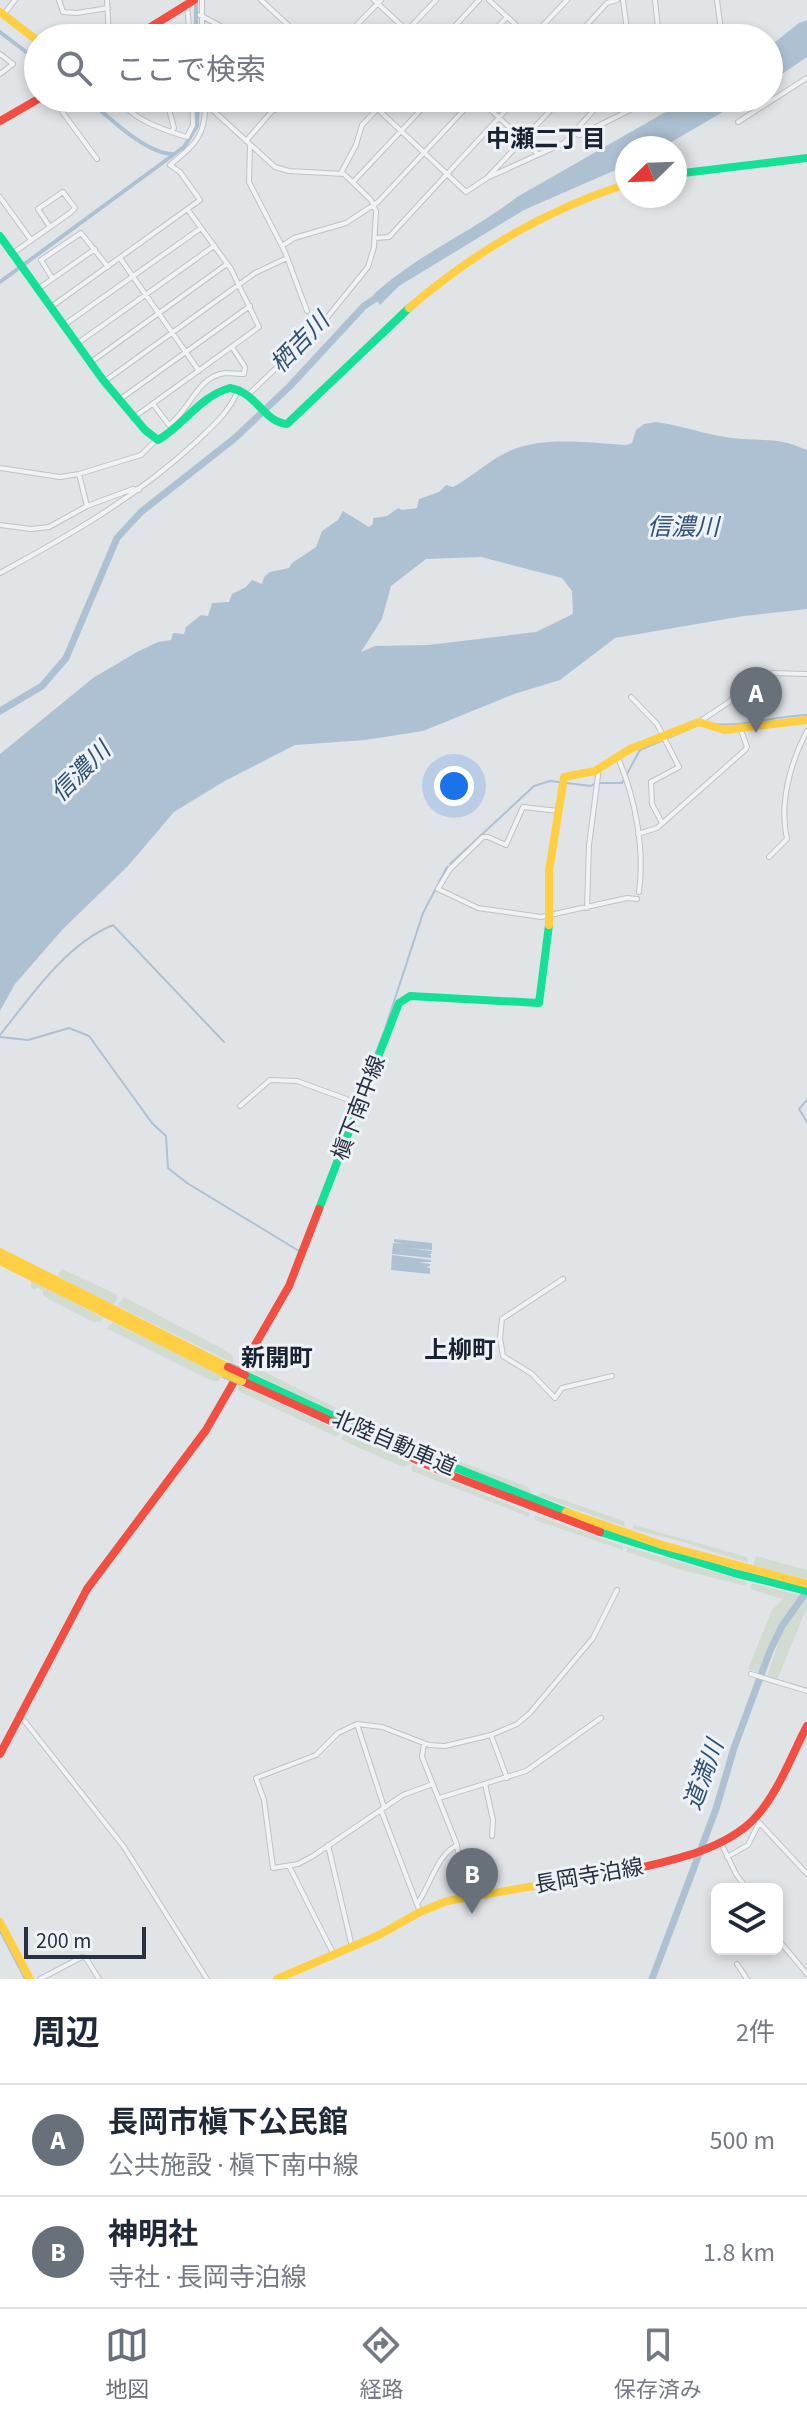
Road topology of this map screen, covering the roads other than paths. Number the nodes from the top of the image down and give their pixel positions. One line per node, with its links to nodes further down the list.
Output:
1 (15, 0): 16 (street)
2 (59, 0): 15 (street)
3 (107, 0): 15 (street)
4 (202, 0): 17 (street)
5 (261, 0): 24 (street)
6 (436, 0): 27 (street)
7 (479, 0): 28 (street)
8 (489, 0): 18 (street)
9 (567, 0): 31 (street)
10 (620, 0): 32 (street); 33 (street)
11 (655, 0): 34 (street)
12 (717, 0): 35 (street)
13 (377, 1): 25 (street); 26 (street)
14 (187, 3): 20 (main road); 21 (street)
15 (108, 8): 19 (street)
16 (2, 13): 36 (main road)
17 (200, 15): 22 (street); 23 (street)
18 (507, 17): 29 (street); 30 (street)
19 (109, 24)
20 (155, 24)
21 (189, 24)
22 (201, 24)
23 (214, 24)
24 (287, 24)
25 (356, 24)
26 (400, 24)
27 (414, 24)
28 (457, 24)
29 (500, 24)
30 (515, 24)
31 (544, 24)
32 (588, 24)
33 (626, 24)
34 (658, 24)
35 (720, 24)
36 (24, 30)
37 (0, 54): 38 (street)
38 (0, 74)
39 (807, 78): 40 (street)
40 (783, 93)
41 (24, 107): 60 (main road)
42 (62, 112): 70 (street)
43 (131, 112): 62 (street)
44 (170, 112): 62 (street)
45 (191, 112): 62 (street)
46 (204, 112): 79 (street)
47 (217, 112): 66 (street)
48 (274, 112): 66 (street)
49 (374, 112): 72 (street)
50 (380, 112): 63 (street)
51 (419, 112): 63 (street)
52 (463, 112): 67 (street)
53 (494, 112): 59 (street)
54 (504, 112): 59 (street)
55 (549, 112): 65 (street)
56 (593, 112): 64 (street)
57 (626, 112): 64 (street)
58 (754, 112): 61 (street)
59 (500, 117): 65 (street); 73 (street)
60 (0, 121)
61 (738, 122)
62 (172, 131)
63 (401, 131): 67 (street); 75 (street)
64 (573, 133): 68 (street)
65 (523, 139): 68 (street); 74 (street)
66 (248, 143): 72 (street); 86 (street)
67 (424, 152): 73 (street); 78 (street)
68 (538, 154): 74 (street)
69 (807, 158): 71 (main road)
70 (97, 159)
71 (687, 172)
72 (341, 173): 75 (street)
73 (447, 174): 74 (street); 83 (street)
74 (487, 178)
75 (354, 181): 78 (street)
76 (615, 188): 111 (main road)
77 (0, 197): 84 (street)
78 (374, 204): 83 (street); 86 (street)
79 (188, 210): 81 (street); 89 (street)
80 (50, 227): 80 (street); 84 (street)
81 (201, 228): 85 (street); 93 (street)
82 (0, 236): 88 (main road)
83 (375, 238): 111 (street)
84 (31, 240): 88 (street)
85 (214, 246): 91 (street); 97 (street)
86 (282, 246): 90 (street)
87 (95, 249): 92 (street); 94 (street); 94 (street)
88 (13, 253): 96 (main road)
89 (120, 258): 92 (street); 93 (street)
90 (287, 258): 95 (street); 100 (street)
91 (227, 264): 95 (street); 101 (street)
92 (108, 267): 99 (street)
93 (133, 276): 97 (street); 102 (street)
94 (52, 278): 96 (street)
95 (239, 284): 98 (street); 103 (street)
96 (38, 289): 99 (main road)
97 (146, 294): 101 (street); 104 (street)
98 (250, 305): 105 (street); 106 (street)
99 (51, 307): 102 (main road)
100 (307, 311)
101 (159, 313): 103 (street); 107 (street)
102 (64, 325): 104 (main road)
103 (172, 333): 106 (street); 109 (street)
104 (78, 343): 107 (main road)
105 (232, 347): 108 (street); 113 (street)
106 (186, 352): 108 (street); 112 (street)
107 (91, 362): 109 (main road)
108 (199, 371): 113 (street)
109 (105, 381): 112 (main road)
110 (239, 389): 111 (main road); 115 (main road); 118 (street)
111 (250, 396)
112 (119, 400): 114 (main road)
113 (153, 404): 114 (street)
114 (133, 418): 115 (main road)
115 (156, 440): 117 (street)
116 (0, 468): 117 (street)
117 (79, 474): 119 (street)
118 (139, 490): 119 (street); 121 (street)
119 (87, 506): 120 (street)
120 (0, 525)
121 (0, 573)
122 (807, 674): 125 (street)
123 (631, 697): 128 (street)
124 (807, 720): 126 (main road)
125 (699, 722): 126 (main road); 128 (main road, 槇下南中線)
126 (741, 730): 132 (street)
127 (807, 731): 134 (street)
128 (662, 737): 129 (main road, 槇下南中線); 132 (street)
129 (617, 757): 130 (main road, 槇下南中線); 133 (street)
130 (599, 768): 131 (main road, 槇下南中線); 137 (street)
131 (558, 811): 138 (main road, 槇下南中線); 138 (street)
132 (662, 823): 133 (street)
133 (638, 834): 135 (street)
134 (769, 857)
135 (639, 892)
136 (637, 899): 137 (street)
137 (587, 908): 138 (street)
138 (549, 916): 139 (main road, 槇下南中線)
139 (360, 1104): 140 (street); 150 (main road, 槇下南中線)
140 (240, 1106)
141 (0, 1252): 143 (main road, 北陸自動車道)
142 (0, 1261): 143 (main road, 北陸自動車道)
143 (35, 1274): 146 (main road, 北陸自動車道, bridge)
144 (563, 1279): 145 (street)
145 (612, 1376)
146 (804, 1587)
147 (617, 1590): 154 (street)
148 (751, 1674): 149 (street)
149 (807, 1691)
150 (19, 1714): 156 (main road, 槇下南中線); 182 (street)
151 (601, 1718): 157 (street)
152 (357, 1724): 155 (street); 161 (street); 168 (street)
153 (807, 1726): 162 (main road, 長岡寺泊線)
154 (491, 1735): 155 (street); 157 (street)
155 (424, 1743): 158 (street)
156 (0, 1754)
157 (507, 1778): 159 (street)
158 (433, 1784): 160 (street); 161 (street)
159 (485, 1784): 160 (street); 163 (street)
160 (439, 1798): 165 (street)
161 (383, 1808): 164 (street); 172 (street)
162 (757, 1820): 166 (main road, 長岡寺泊線); 167 (street); 169 (street)
163 (492, 1836)
164 (328, 1845): 168 (street); 175 (street)
165 (457, 1845): 171 (street); 172 (street)
166 (717, 1845): 167 (street); 171 (main road, 長岡寺泊線)
167 (727, 1857): 170 (street)
168 (289, 1866): 176 (street)
169 (807, 1874)
170 (743, 1883)
171 (466, 1897): 172 (main road, 長岡寺泊線)
172 (418, 1908): 175 (main road, 長岡寺泊線)
173 (0, 1922): 179 (main road)
174 (783, 1945): 178 (street)
175 (352, 1947): 176 (main road, 長岡寺泊線)
176 (334, 1955): 183 (main road, 長岡寺泊線)
177 (737, 1964): 184 (street)
178 (807, 1974)
179 (30, 1979)
180 (40, 1979): 181 (street)
181 (99, 1979)
182 (207, 1979)
183 (277, 1979)
184 (747, 1979)

